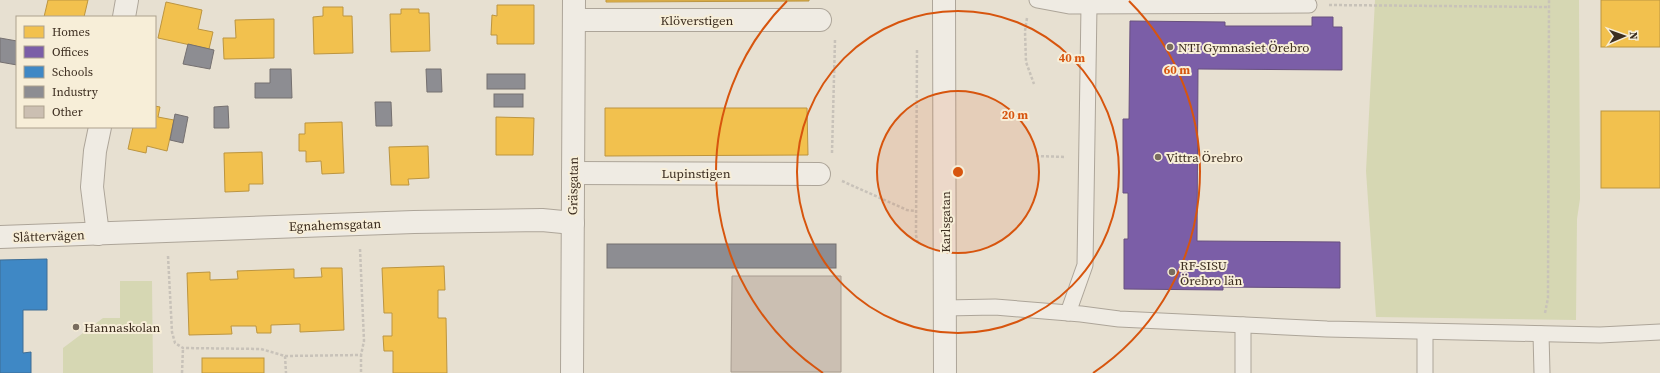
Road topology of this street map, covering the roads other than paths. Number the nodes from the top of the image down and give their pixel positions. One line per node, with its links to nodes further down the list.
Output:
1 (127, 0): 7 (street)
2 (944, 0): 15 (street, Karlsgatan)
3 (1037, 0): 5 (lane)
4 (1309, 5): 5 (lane)
5 (1089, 6): 16 (lane)
6 (574, 10): 8 (street, Klöverstigen); 10 (street, Gräsgatan)
7 (124, 16)
8 (820, 20)
9 (100, 128): 13 (street)
10 (573, 173): 11 (street, Lupinstigen); 12 (street, Gräsgatan)
11 (825, 175)
12 (573, 222): 13 (street, Egnahemsgatan); 21 (street, Gräsgatan)
13 (98, 234): 14 (street, Slåttervägen)
14 (0, 237)
15 (945, 308): 16 (lane); 22 (street, Karlsgatan)
16 (1068, 313): 17 (lane)
17 (1243, 325): 18 (lane); 23 (lane)
18 (1425, 332): 20 (lane); 24 (lane)
19 (1660, 332): 20 (lane)
20 (1541, 334): 25 (lane)
21 (572, 373)
22 (945, 373)
23 (1243, 373)
24 (1426, 373)
25 (1542, 373)

